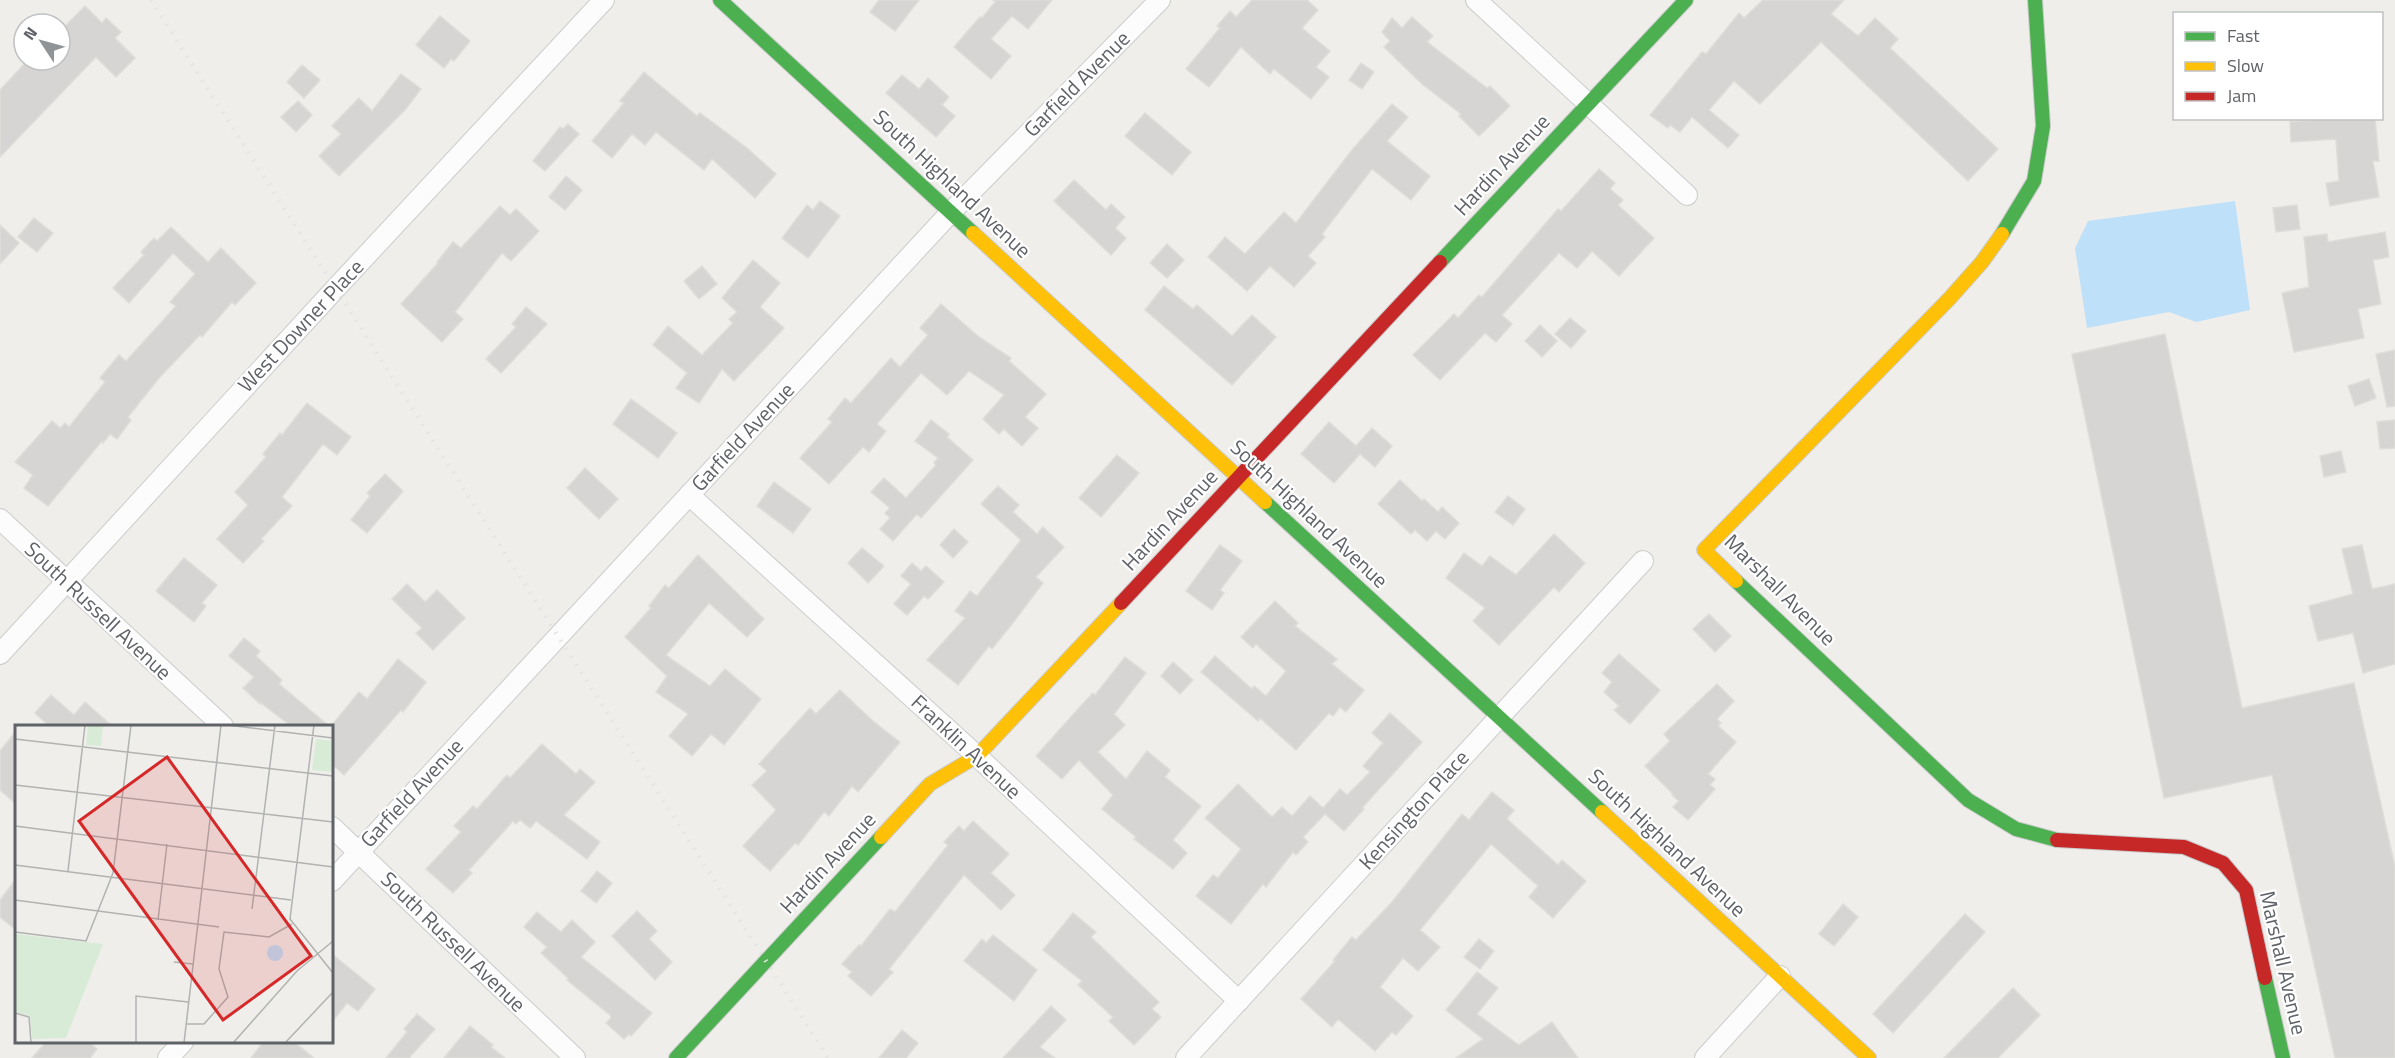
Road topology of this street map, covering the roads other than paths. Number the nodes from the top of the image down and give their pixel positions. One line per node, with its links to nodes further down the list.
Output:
1 (604, 0): 14 (street, West Downer Place)
2 (720, 0): 9 (street, South Highland Avenue)
3 (1160, 0): 9 (street, Garfield Avenue)
4 (1476, 0): 7 (street)
5 (1686, 0): 7 (street, Hardin Avenue)
6 (2036, 0): 31 (street, Marshall Avenue)
7 (1588, 105): 8 (street); 10 (street, Hardin Avenue)
8 (1687, 195)
9 (951, 212): 10 (street, South Highland Avenue); 11 (street, Garfield Avenue)
10 (1239, 477): 16 (street, South Highland Avenue); 18 (street, Hardin Avenue)
11 (689, 495): 18 (street, Franklin Avenue); 20 (street, Garfield Avenue)
12 (0, 519): 14 (street, South Russell Avenue)
13 (1643, 561): 16 (street, Kensington Place)
14 (67, 582): 15 (street, West Downer Place); 17 (street, South Russell Avenue)
15 (0, 654)
16 (1499, 717): 22 (street, South Highland Avenue); 23 (street, Kensington Place)
17 (222, 725)
18 (977, 756): 23 (street, Franklin Avenue); 27 (street, Hardin Avenue)
19 (333, 828): 20 (street, South Russell Avenue)
20 (358, 852): 21 (street, Garfield Avenue); 26 (street, South Russell Avenue)
21 (333, 880)
22 (1780, 976): 29 (street); 30 (street, South Highland Avenue)
23 (1239, 1001): 28 (street, Kensington Place)
24 (181, 1043): 25 (street)
25 (168, 1058)
26 (575, 1058)
27 (676, 1058)
28 (1186, 1058)
29 (1705, 1058)
30 (1869, 1058)
31 (2283, 1058)

